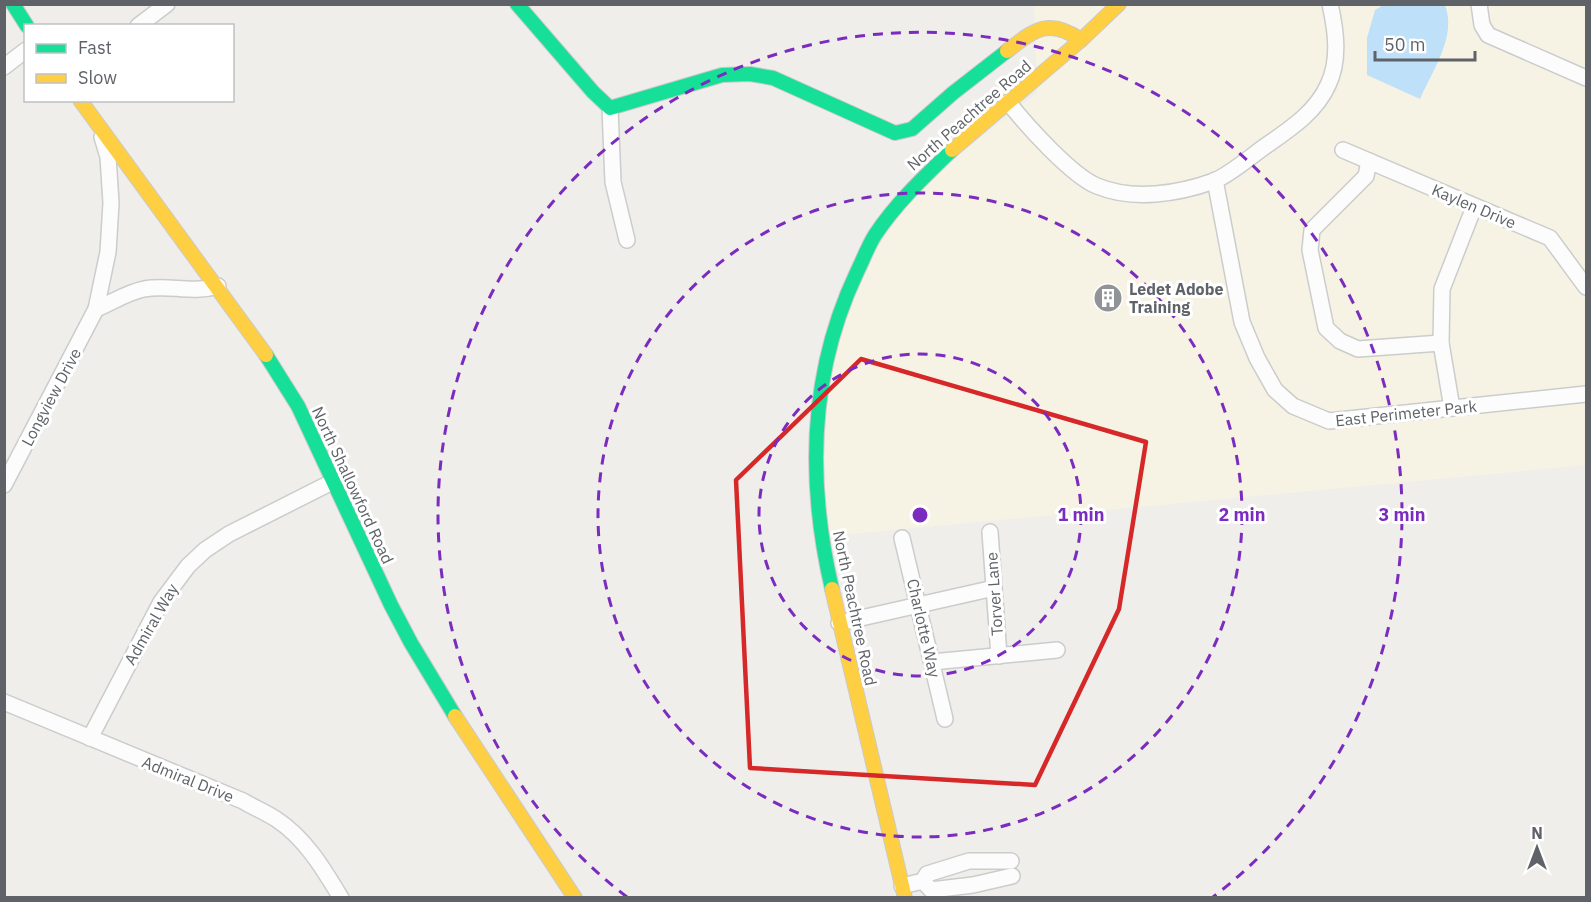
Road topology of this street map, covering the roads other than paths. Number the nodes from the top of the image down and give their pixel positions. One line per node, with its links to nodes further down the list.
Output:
1 (13, 4): 7 (street)
2 (167, 4): 8 (street)
3 (517, 4): 15 (street)
4 (1119, 4): 9 (street, North Peachtree Road)
5 (1330, 4): 19 (street)
6 (1479, 4): 12 (street)
7 (26, 24)
8 (141, 24)
9 (1081, 40): 14 (street, North Peachtree Road); 15 (street)
10 (24, 52): 11 (street)
11 (4, 67)
12 (1587, 78)
13 (81, 102): 16 (street, North Shallowford Road)
14 (1008, 102): 19 (street); 34 (street, North Peachtree Road)
15 (610, 108): 21 (street)
16 (98, 127): 22 (street, North Shallowford Road); 24 (street, Longview Drive)
17 (1343, 150): 18 (street, Kaylen Drive)
18 (1369, 161): 20 (street, Kaylen Drive); 25 (street)
19 (1215, 180): 27 (street, East Perimeter Park)
20 (1474, 207): 23 (street, Kaylen Drive); 25 (street)
21 (627, 240)
22 (218, 286): 24 (street); 28 (street, North Shallowford Road)
23 (1587, 287)
24 (96, 309): 29 (street, Longview Drive)
25 (1441, 342): 27 (street)
26 (1587, 394): 27 (street, East Perimeter Park)
27 (1452, 408)
28 (334, 480): 40 (street, Admiral Way); 44 (street, North Shallowford Road)
29 (4, 484)
30 (990, 532): 32 (street, Torver Lane)
31 (902, 538): 33 (street, Charlotte Way)
32 (994, 588): 33 (street); 36 (street, Torver Lane)
33 (918, 605): 34 (street); 37 (street, Charlotte Way)
34 (839, 623): 42 (street, North Peachtree Road)
35 (1057, 650): 36 (street)
36 (999, 656): 37 (street)
37 (932, 662): 39 (street, Charlotte Way)
38 (4, 702): 40 (street, Admiral Drive)
39 (945, 719)
40 (90, 738): 43 (street, Admiral Drive)
41 (923, 881): 41 (street); 42 (street)
42 (904, 892)
43 (341, 897)
44 (575, 897)

